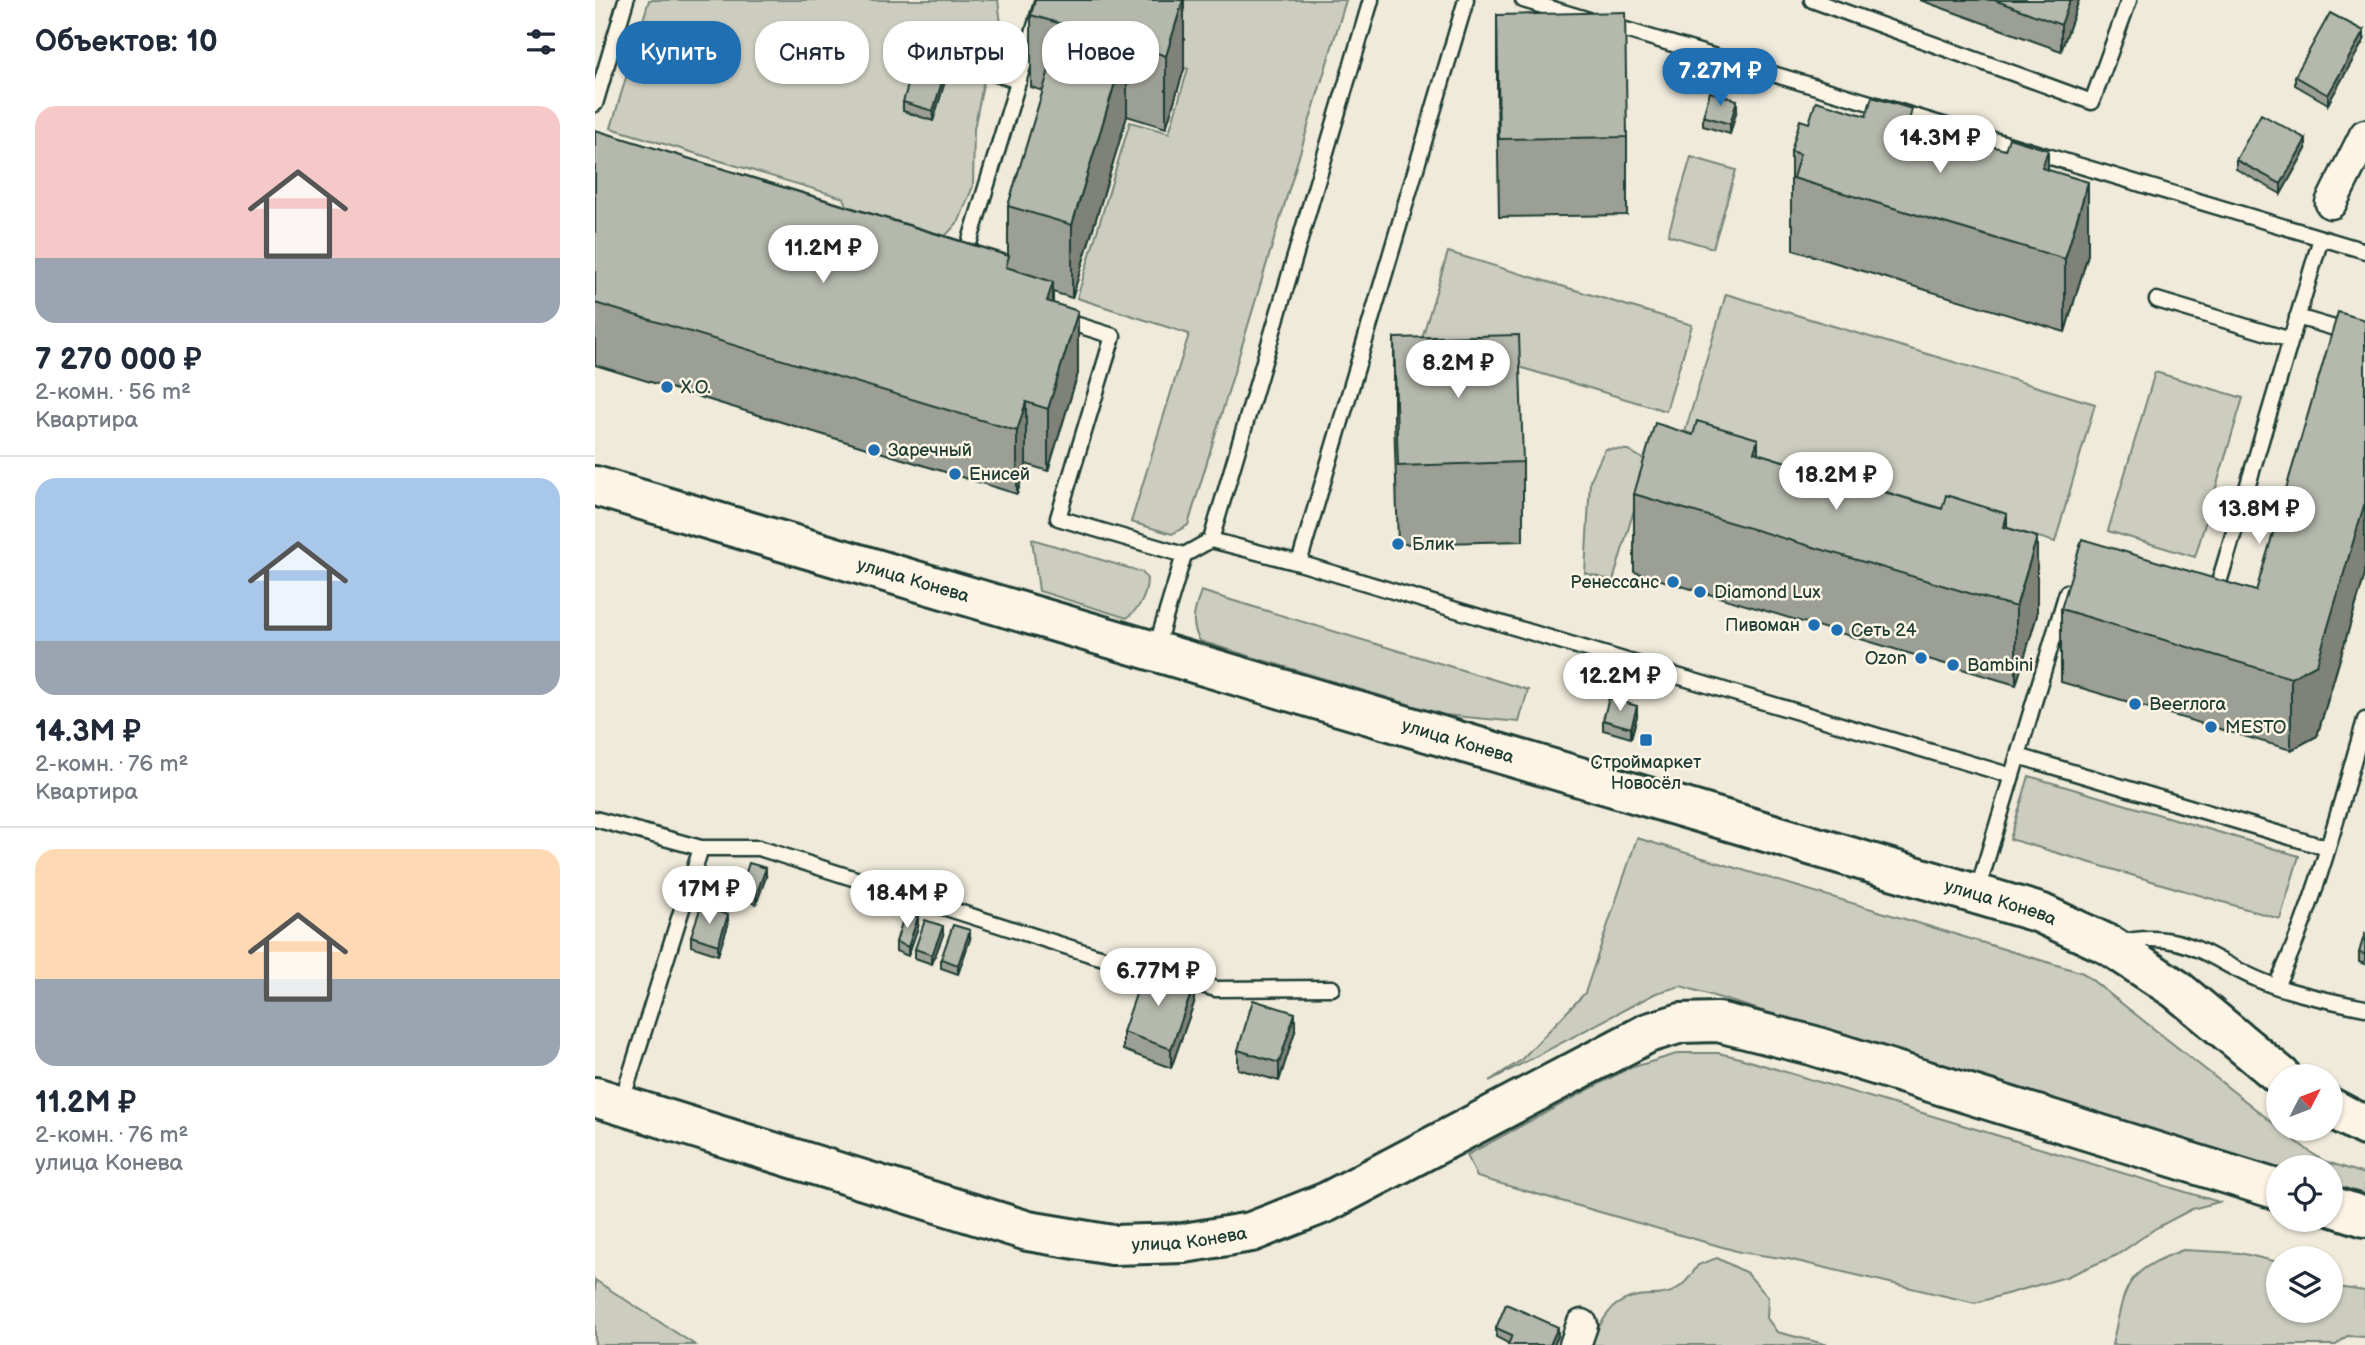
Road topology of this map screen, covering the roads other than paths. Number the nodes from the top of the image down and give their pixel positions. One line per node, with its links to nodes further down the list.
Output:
1 (626, 0): 10 (lane)
2 (1043, 0): 8 (lane)
3 (1371, 0): 22 (lane)
4 (1466, 0): 24 (lane)
5 (1812, 0): 6 (lane)
6 (2129, 0)
7 (1529, 1): 13 (lane)
8 (1028, 50)
9 (1018, 84): 15 (lane)
10 (595, 104)
11 (2365, 135): 12 (street)
12 (2331, 203)
13 (2321, 238): 14 (lane); 18 (lane)
14 (2365, 251)
15 (950, 258)
16 (2157, 300): 20 (lane)
17 (1049, 317): 23 (lane)
18 (2297, 317): 19 (lane); 20 (lane)
19 (2365, 337)
20 (2291, 340): 26 (lane)
21 (595, 486): 27 (main road, улица Конева)
22 (1211, 540): 23 (lane); 24 (lane)
23 (1184, 555): 27 (lane)
24 (1299, 563): 30 (lane)
25 (2071, 577): 29 (lane)
26 (2200, 599)
27 (1154, 652): 34 (main road, улица Конева)
28 (2365, 720): 33 (lane)
29 (2018, 756): 30 (lane); 33 (lane)
30 (2012, 776): 34 (lane)
31 (595, 819): 32 (lane)
32 (701, 848): 37 (lane); 40 (lane)
33 (2327, 848): 36 (lane)
34 (1977, 892): 35 (main road, улица Конева)
35 (2109, 945): 36 (lane); 39 (main road, улица Конева)
36 (2276, 986): 38 (lane)
37 (1332, 988)
38 (2365, 1008)
39 (2267, 1064)
40 (608, 1101): 43 (main road, улица Конева)
41 (2343, 1114): 42 (main road)
42 (2365, 1126)
43 (2266, 1186)
44 (2343, 1210): 45 (main road)
45 (2365, 1217)

